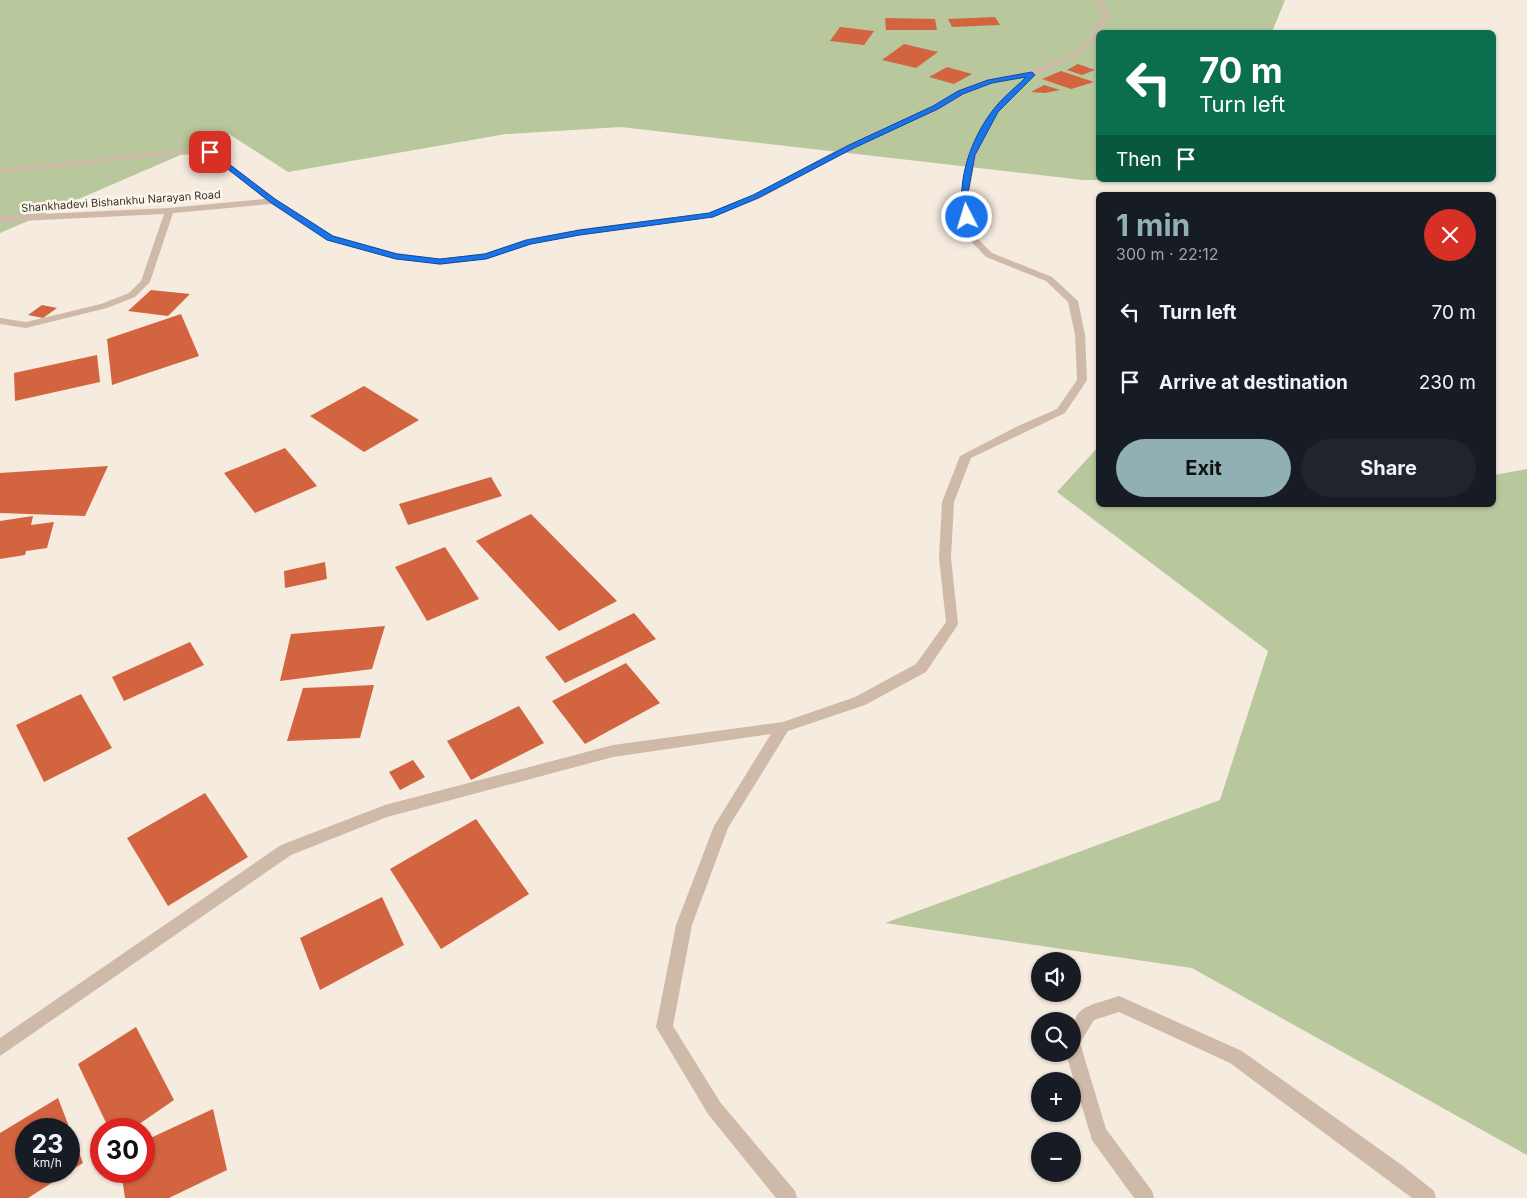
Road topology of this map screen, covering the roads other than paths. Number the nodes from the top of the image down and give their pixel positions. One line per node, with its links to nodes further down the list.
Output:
1 (1098, 0): 2 (street)
2 (1099, 30)
3 (1096, 36): 4 (street)
4 (1032, 74): 6 (street); 10 (street)
5 (0, 171): 6 (street)
6 (273, 201): 7 (street, Shankhadevi Bishankhu Narayan Road)
7 (169, 211): 8 (street, Shankhadevi Bishankhu Narayan Road); 9 (street)
8 (0, 219)
9 (0, 321)
10 (783, 727): 12 (street); 14 (street)
11 (1081, 1026): 16 (street)
12 (0, 1048)
13 (1078, 1062): 15 (street)
14 (788, 1198)
15 (1145, 1198)
16 (1427, 1198)

